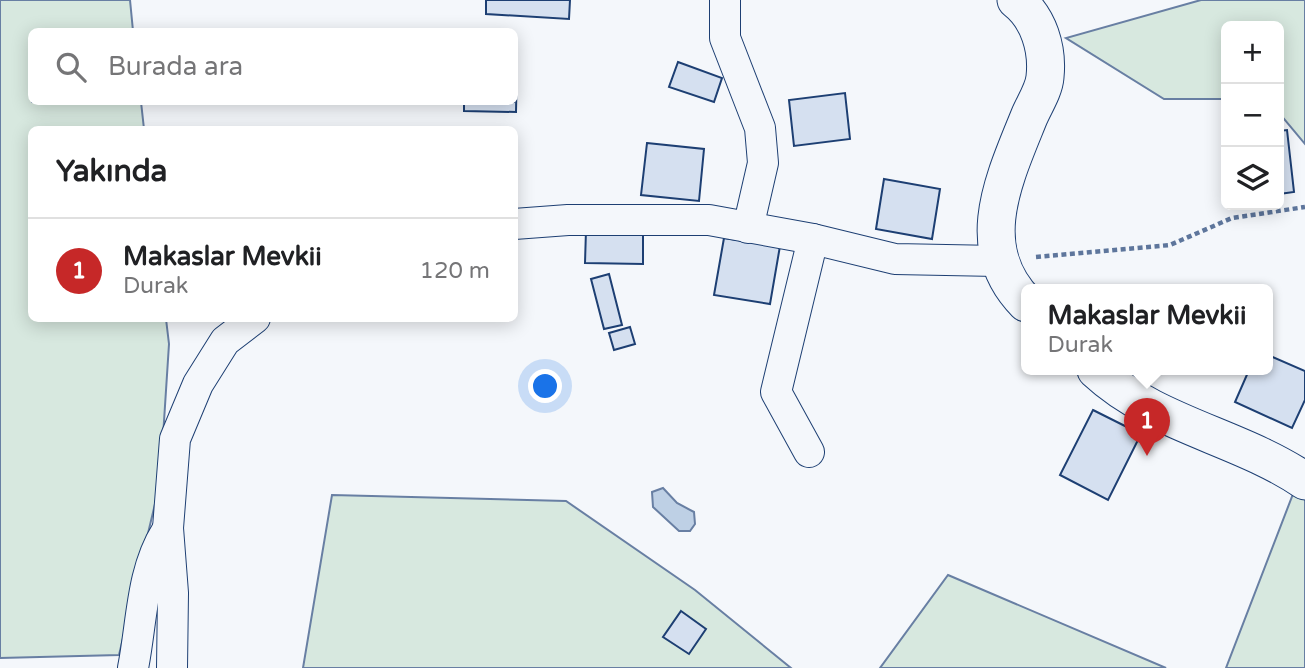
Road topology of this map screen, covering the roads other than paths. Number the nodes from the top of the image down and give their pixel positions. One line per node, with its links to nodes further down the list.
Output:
1 (725, 0): 4 (street)
2 (1016, 0): 6 (street)
3 (518, 225): 4 (street)
4 (748, 228): 5 (street)
5 (813, 239): 6 (street); 10 (street)
6 (997, 261): 7 (street)
7 (1021, 296)
8 (250, 322): 12 (street)
9 (1103, 375): 11 (street)
10 (808, 452)
11 (1305, 481)
12 (168, 528): 13 (street); 14 (street)
13 (132, 668)
14 (172, 668)

